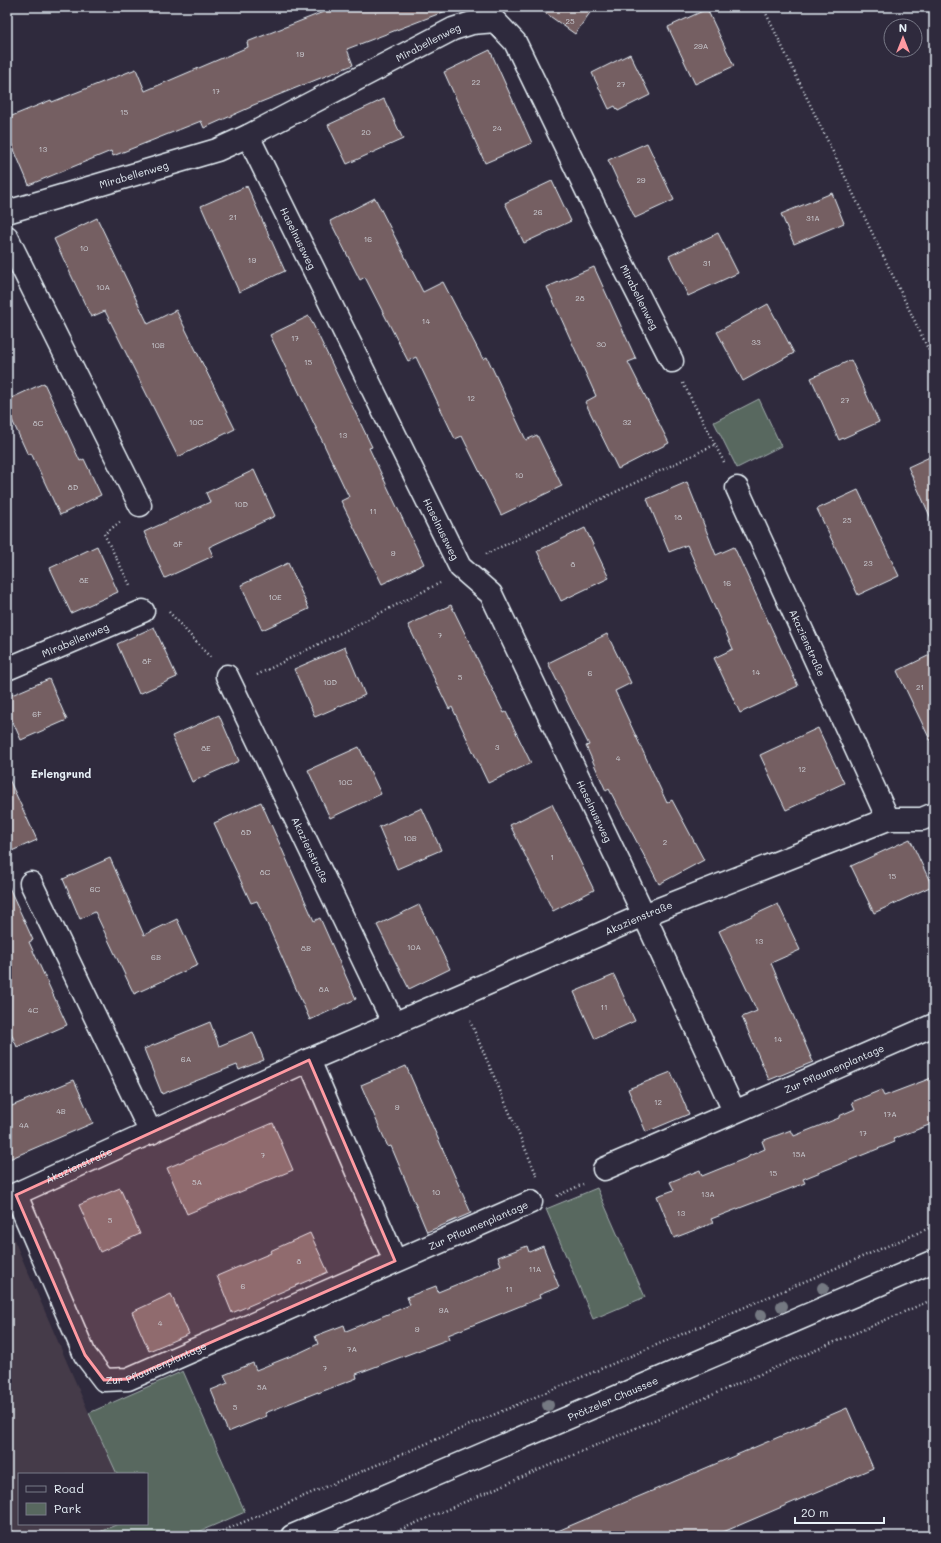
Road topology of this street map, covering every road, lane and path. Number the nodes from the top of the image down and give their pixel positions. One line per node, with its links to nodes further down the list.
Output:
1 (763, 7): 6 (path)
2 (248, 136): 3 (street, Mirabellenweg); 5 (street, Mirabellenweg); 9 (street, Haselnussweg)
3 (7, 212)
4 (7, 237): 8 (street)
5 (672, 361): 9 (path)
6 (934, 361)
7 (737, 488): 13 (street, Akazienstraße)
8 (140, 505)
9 (460, 567): 12 (path); 16 (street, Haselnussweg)
10 (143, 611): 11 (street, Mirabellenweg)
11 (7, 669)
12 (230, 682): 18 (street, Akazienstraße)
13 (888, 819): 14 (street, Akazienstraße); 16 (street, Akazienstraße)
14 (930, 819)
15 (31, 883): 22 (street)
16 (644, 915): 17 (street, Akazienstraße); 21 (street)
17 (459, 996): 18 (street, Akazienstraße); 24 (path)
18 (394, 1024): 20 (street, Akazienstraße)
19 (934, 1025): 21 (street, Zur Pflaumenplantage)
20 (309, 1060): 22 (street, Akazienstraße); 28 (street)
21 (734, 1111): 23 (street, Zur Pflaumenplantage)
22 (150, 1133): 25 (street, Akazienstraße)
23 (604, 1169): 26 (path, Zur Pflaumenplantage)
24 (538, 1178)
25 (11, 1196): 28 (street, Zur Pflaumenplantage)
26 (531, 1202): 28 (street, Zur Pflaumenplantage)
27 (934, 1226): 31 (path)
28 (395, 1261)
29 (934, 1261): 32 (street, Prötzeler Chaussee)
30 (934, 1299): 33 (path)
31 (211, 1536)
32 (292, 1536)
33 (386, 1536)

